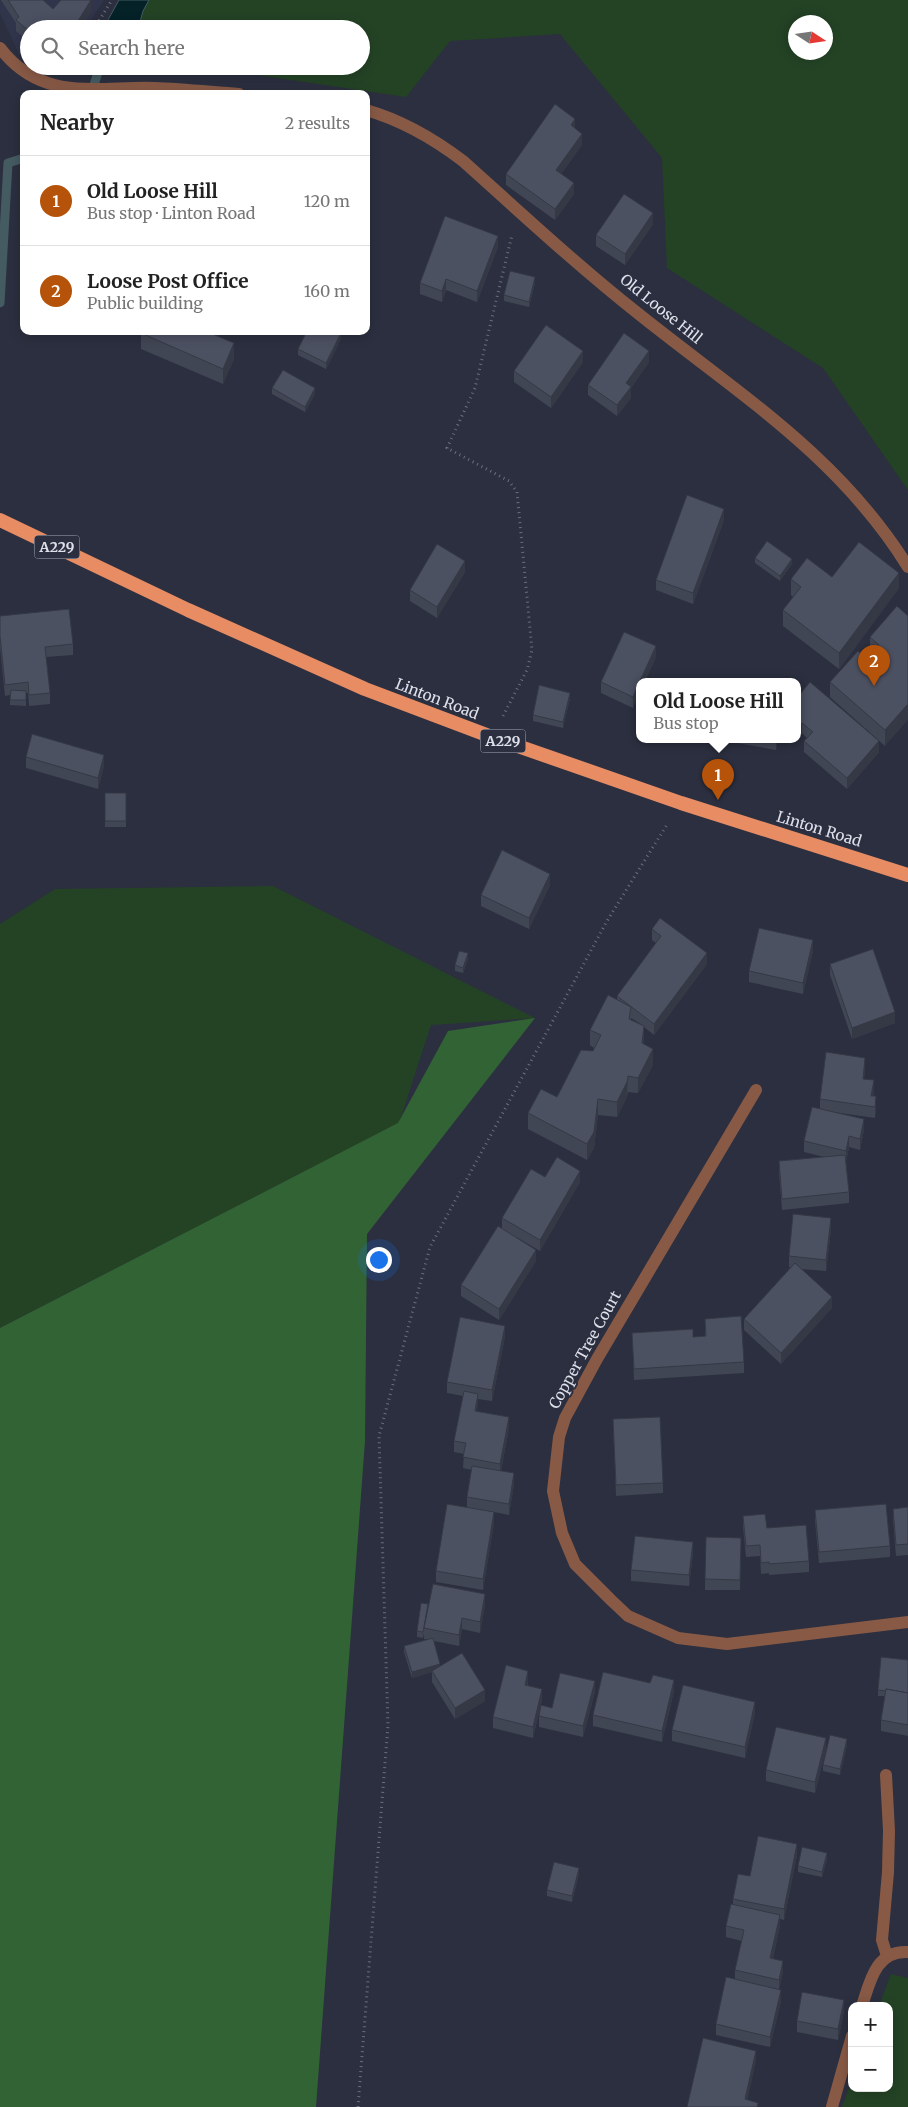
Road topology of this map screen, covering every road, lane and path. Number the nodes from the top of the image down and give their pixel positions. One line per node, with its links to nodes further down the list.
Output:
1 (112, 0): 2 (path)
2 (100, 20)
3 (2, 57): 4 (street)
4 (20, 69)
5 (32, 75): 6 (street)
6 (184, 90)
7 (370, 112): 8 (street, Old Loose Hill)
8 (518, 210): 10 (street, Old Loose Hill); 11 (path)
9 (2, 520): 11 (highway, Linton Road / A229)
10 (908, 567)
11 (492, 737): 12 (highway, Linton Road / A229)
12 (681, 803): 13 (highway, Linton Road / A229); 21 (path)
13 (908, 875)
14 (756, 1090): 15 (street, Copper Tree Court)
15 (908, 1622)
16 (886, 1776): 18 (street)
17 (908, 1952): 18 (street)
18 (887, 1956): 19 (street)
19 (863, 2002)
20 (849, 2047): 22 (street)
21 (358, 2107)
22 (832, 2107)

